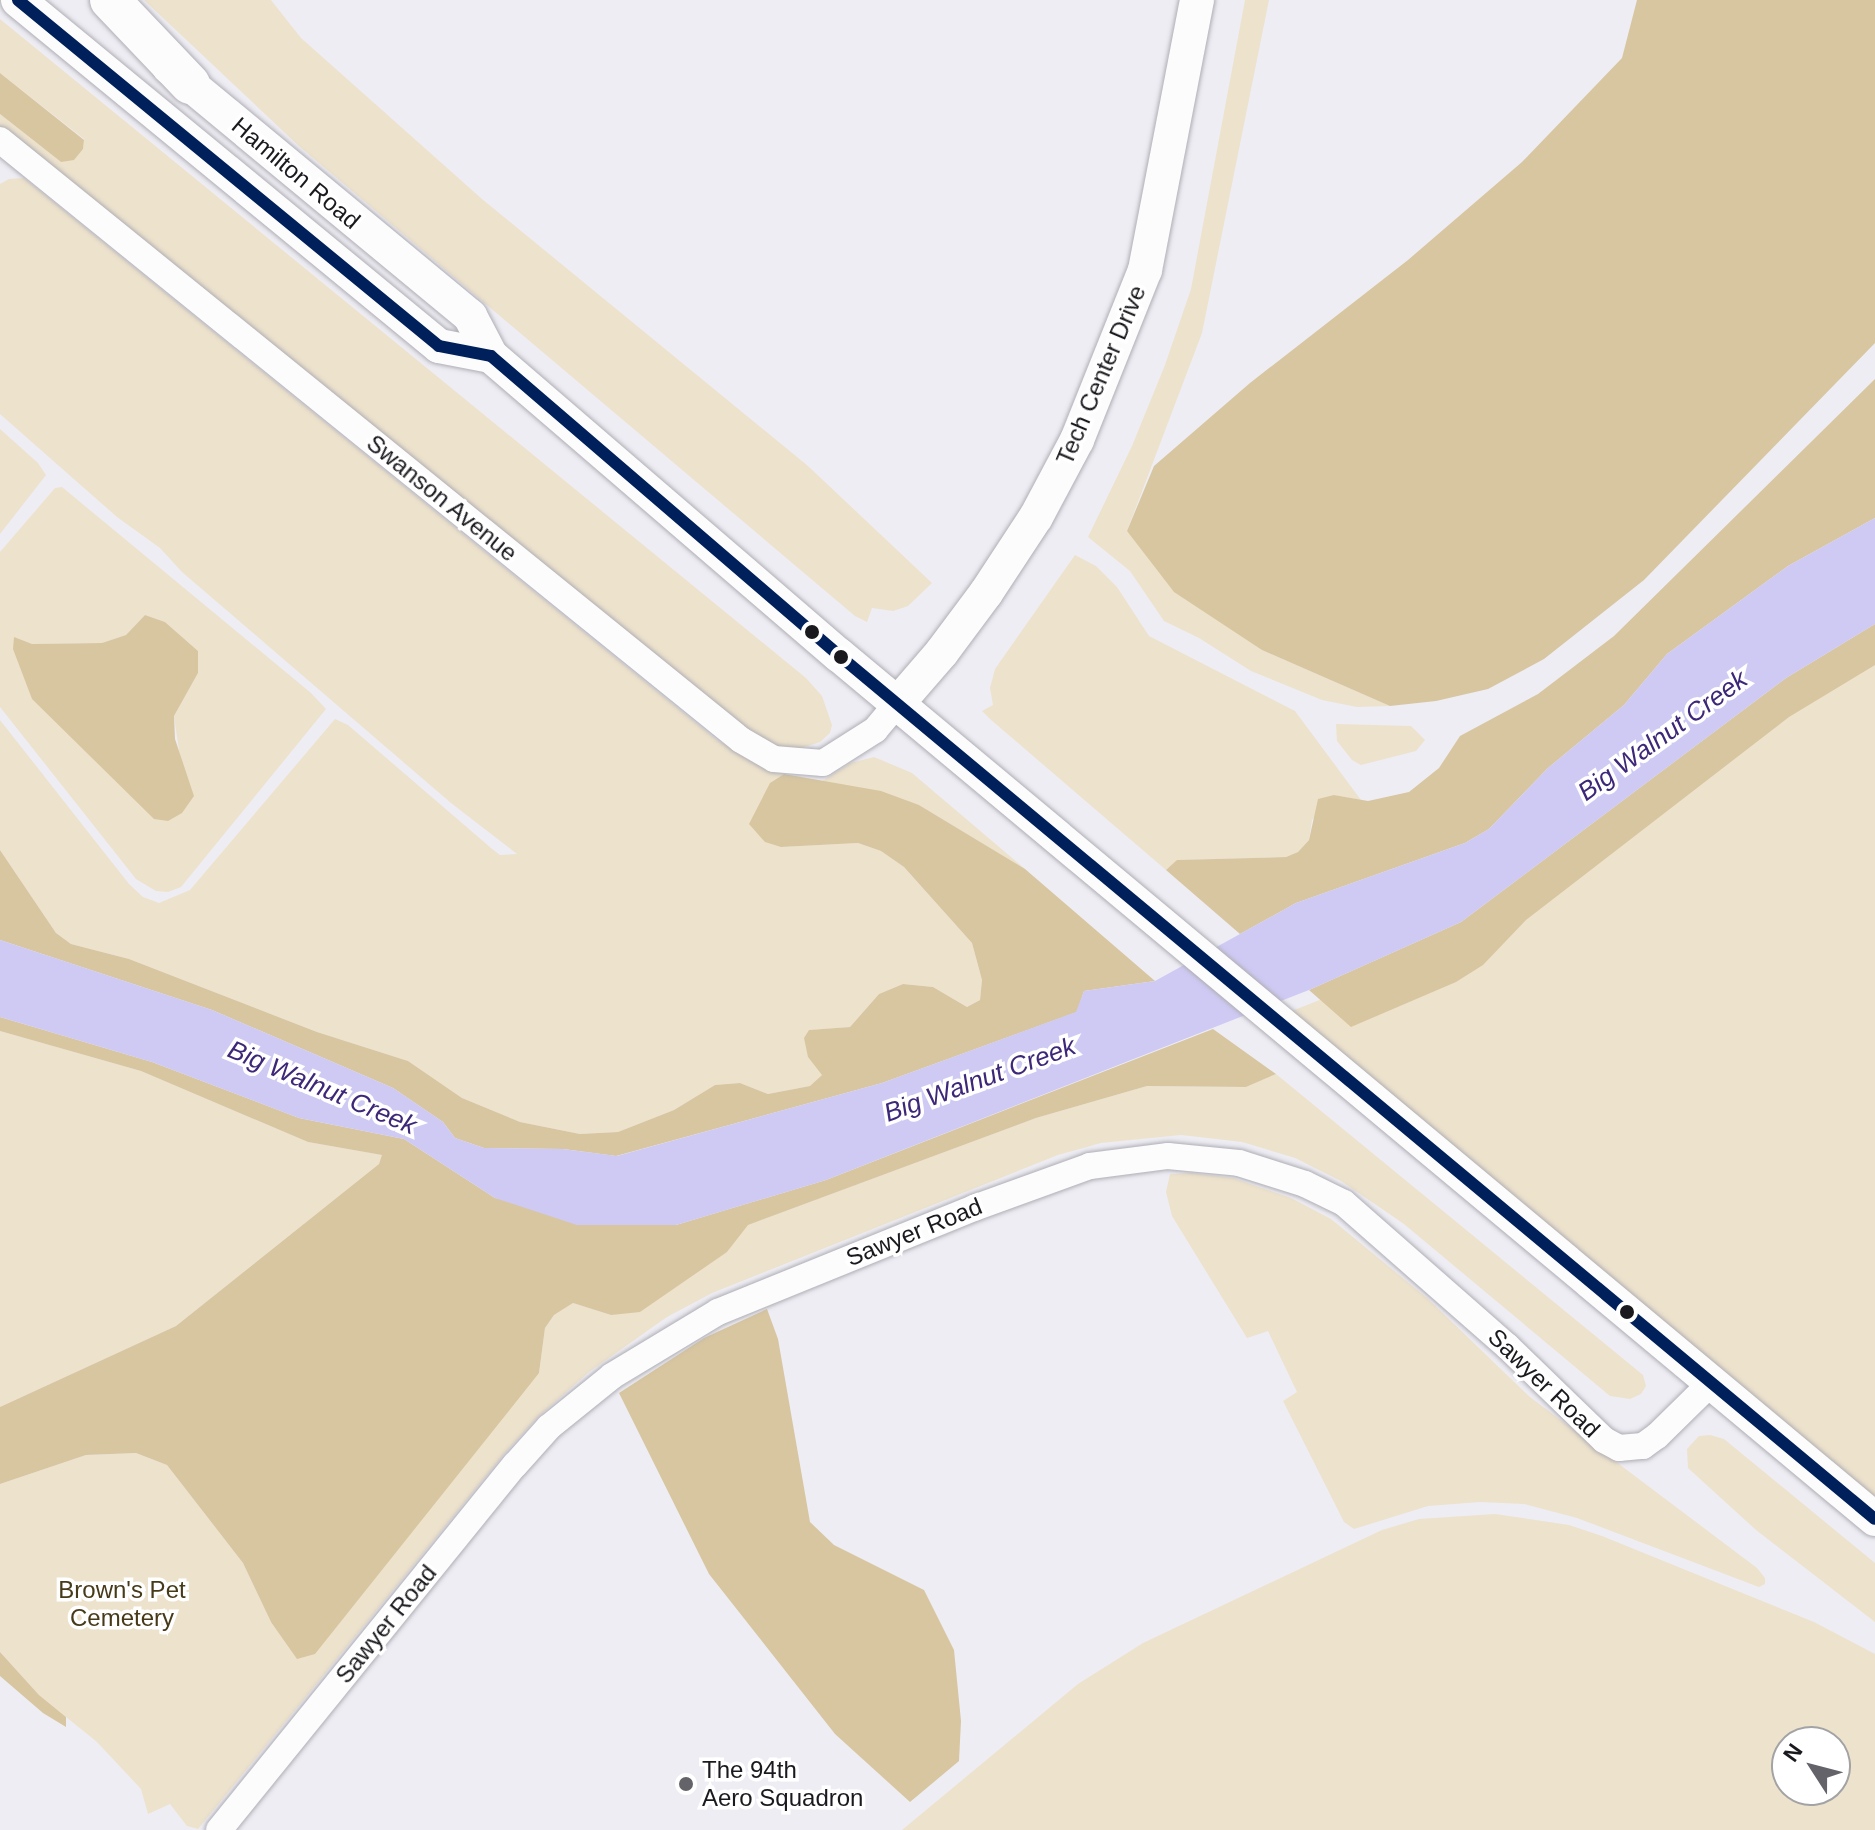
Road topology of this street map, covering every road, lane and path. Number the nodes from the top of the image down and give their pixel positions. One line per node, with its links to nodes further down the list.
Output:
1 (18, 0): 7 (main road, Hamilton Road)
2 (89, 0): 5 (main road, Hamilton Road)
3 (110, 0): 5 (highway)
4 (1197, 0): 8 (main road, Tech Center Drive)
5 (190, 84): 7 (main road, Hamilton Road)
6 (5, 154): 8 (street, Swanson Avenue)
7 (491, 356): 8 (main road, Hamilton Road)
8 (898, 703): 9 (main road, Hamilton Road)
9 (1711, 1383): 10 (main road, Hamilton Road); 11 (street, Sawyer Road)
10 (1875, 1519)
11 (219, 1830)

